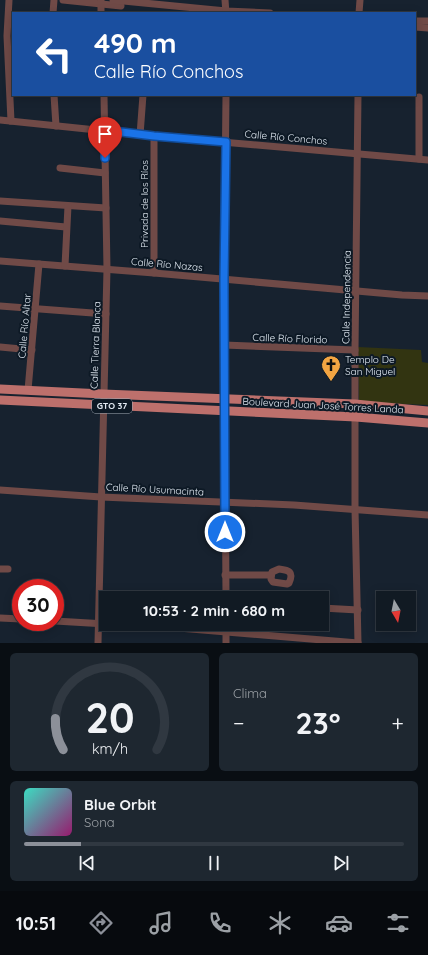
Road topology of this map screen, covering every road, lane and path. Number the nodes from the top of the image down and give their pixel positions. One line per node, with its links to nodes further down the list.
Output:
1 (9, 0): 24 (street)
2 (54, 0): 9 (street)
3 (63, 0): 7 (street)
4 (113, 0): 8 (street)
5 (225, 0): 11 (street)
6 (360, 0): 12 (street)
7 (101, 2): 10 (street)
8 (155, 2): 11 (street)
9 (53, 12)
10 (193, 12)
11 (226, 12)
12 (359, 12)
13 (416, 21): 14 (street)
14 (428, 21)
15 (416, 27): 16 (street)
16 (428, 28)
17 (54, 96): 25 (street)
18 (104, 96): 26 (street, Calle Tierra Blanca)
19 (143, 96): 27 (street)
20 (226, 96): 29 (street)
21 (358, 96): 30 (street, Calle Independencia)
22 (419, 97): 31 (street)
23 (0, 120): 24 (street, Calle Río Conchos)
24 (11, 121): 25 (street, Calle Río Conchos)
25 (56, 126): 26 (street, Calle Río Conchos)
26 (105, 130): 27 (street, Calle Río Conchos); 34 (street, Calle Tierra Blanca)
27 (140, 135): 28 (street, Calle Río Conchos)
28 (154, 136): 29 (street, Calle Río Conchos); 44 (street, Privada de los Ríos)
29 (226, 142): 30 (street, Calle Río Conchos); 45 (street)
30 (358, 154): 31 (street, Calle Río Conchos); 46 (street, Calle Independencia)
31 (418, 159): 32 (street, Calle Río Conchos)
32 (428, 160)
33 (60, 168): 34 (street)
34 (105, 173): 37 (street, Calle Tierra Blanca)
35 (0, 201): 36 (street)
36 (68, 206): 37 (street); 39 (street)
37 (106, 208): 43 (street, Calle Tierra Blanca)
38 (0, 221): 39 (street)
39 (66, 226): 42 (street)
40 (0, 261): 41 (street, Calle Río Nazas)
41 (39, 264): 42 (street, Calle Río Nazas); 49 (street, Calle Río Altar)
42 (65, 266): 43 (street, Calle Río Nazas)
43 (107, 269): 44 (street, Calle Río Nazas); 50 (street, Calle Tierra Blanca)
44 (154, 272): 45 (street, Calle Río Nazas)
45 (224, 279): 46 (street, Calle Río Nazas); 51 (street)
46 (355, 291): 47 (street, Calle Río Nazas); 54 (street, Calle Independencia)
47 (428, 296)
48 (0, 306): 49 (street)
49 (35, 310): 50 (street); 53 (street, Calle Río Altar)
50 (106, 314): 57 (street, Calle Tierra Blanca)
51 (224, 346): 54 (street, Calle Río Florido); 58 (street)
52 (0, 347): 53 (street)
53 (32, 350): 56 (street, Calle Río Altar)
54 (355, 350): 60 (street, Calle Independencia)
55 (0, 389): 56 (main road, Boulevard Juan José Torres Landa / GTO 37)
56 (28, 390): 57 (main road, Boulevard Juan José Torres Landa / GTO 37)
57 (103, 394): 58 (main road, Boulevard Juan José Torres Landa / GTO 37); 61 (street, Calle Tierra Blanca)
58 (224, 399): 60 (main road, Boulevard Juan José Torres Landa / GTO 37); 62 (street)
59 (0, 400): 61 (main road, Boulevard Juan José Torres Landa / GTO 37)
60 (355, 404): 63 (main road, Boulevard Juan José Torres Landa / GTO 37); 64 (street, Calle Independencia)
61 (102, 405): 62 (main road, Boulevard Juan José Torres Landa / GTO 37); 67 (street, Calle Tierra Blanca)
62 (224, 411): 64 (main road, Boulevard Juan José Torres Landa / GTO 37); 68 (street)
63 (428, 411)
64 (356, 417): 65 (main road, Boulevard Juan José Torres Landa / GTO 37); 69 (street, Calle Independencia)
65 (428, 424)
66 (0, 490): 67 (street, Calle Río Usumacinta)
67 (101, 497): 68 (street, Calle Río Usumacinta); 73 (street, Calle Tierra Blanca)
68 (225, 503): 69 (street, Calle Río Usumacinta); 71 (street)
69 (356, 509): 70 (street, Calle Río Usumacinta); 76 (street, Calle Independencia)
70 (428, 515)
71 (225, 575): 72 (street); 74 (street)
72 (271, 575)
73 (102, 591)
74 (226, 591)
75 (329, 608): 76 (street)
76 (358, 610): 86 (street, Calle Independencia)
77 (0, 618): 78 (street)
78 (12, 619)
79 (64, 622): 80 (street)
80 (99, 624)
81 (101, 631): 84 (street, Calle Tierra Blanca)
82 (213, 631): 83 (street)
83 (226, 632): 85 (street); 86 (street)
84 (98, 643)
85 (226, 643)
86 (358, 643)

